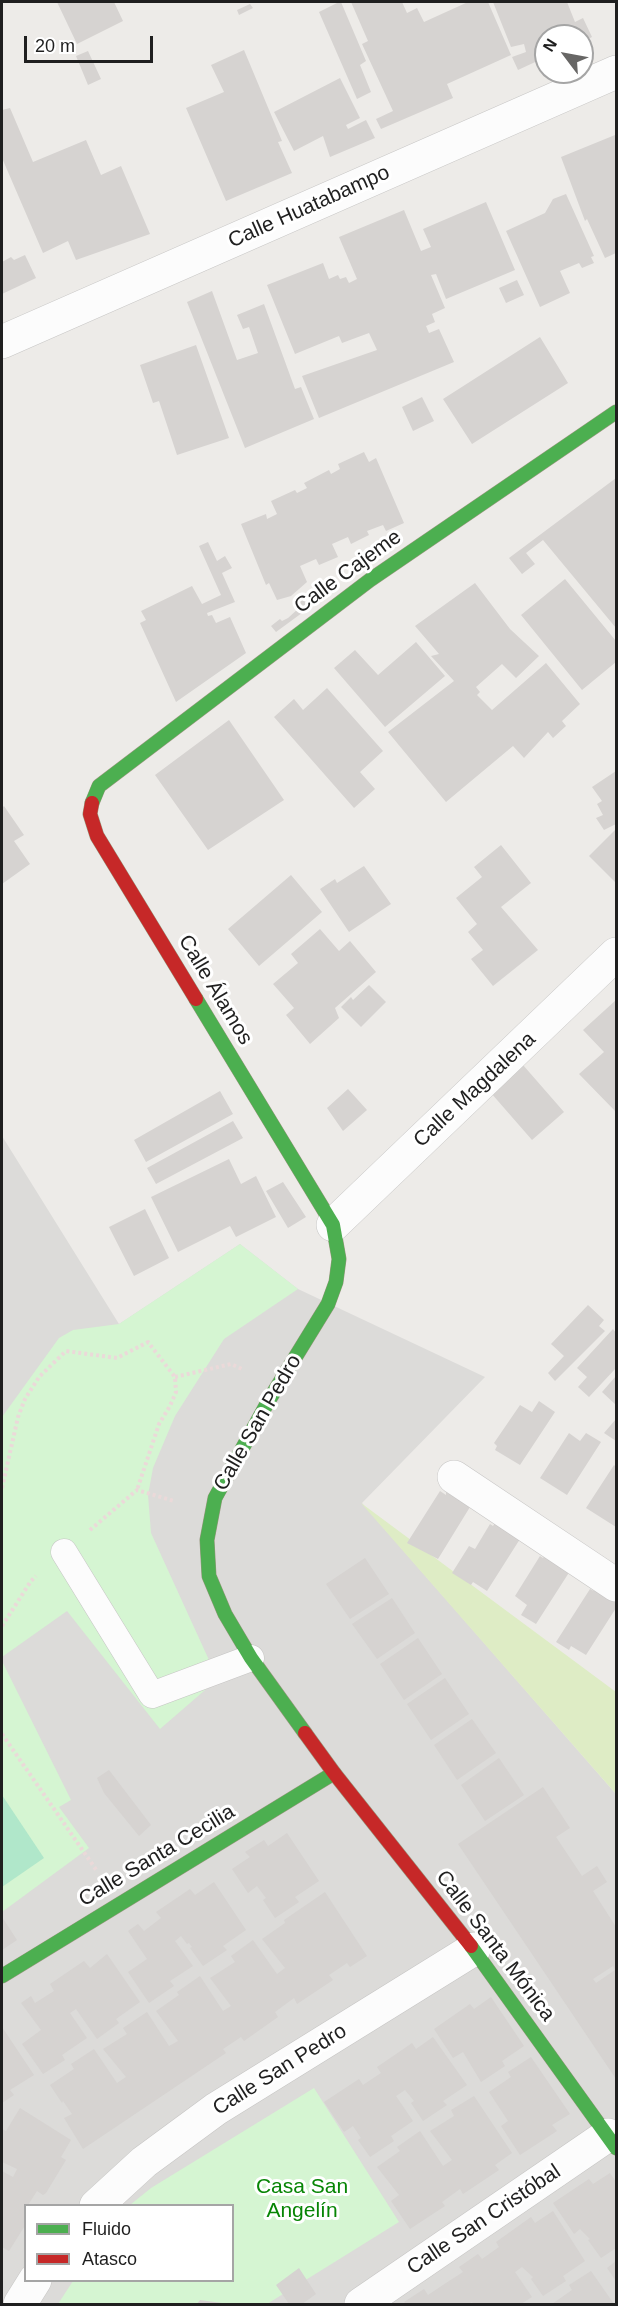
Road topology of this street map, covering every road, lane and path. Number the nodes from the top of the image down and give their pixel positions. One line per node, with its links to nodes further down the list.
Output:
1 (616, 72): 2 (street, Calle Huatabampo)
2 (2, 342)
3 (616, 412): 4 (street, Calle Cajeme)
4 (112, 776): 6 (street, Calle Álamos)
5 (616, 954): 6 (street, Calle Magdalena)
6 (333, 1225): 8 (street, Calle San Pedro)
7 (175, 1377): 8 (path); 10 (path); 11 (path)
8 (278, 1386): 14 (street, Calle San Pedro)
9 (454, 1477): 13 (street)
10 (2, 1488)
11 (137, 1490)
12 (64, 1552): 14 (lane)
13 (616, 1585)
14 (251, 1658): 16 (street, Calle San Pedro)
15 (2, 1734): 17 (path)
16 (334, 1773): 17 (street, Calle Santa Cecilia); 18 (street, Calle Santa Mónica)
17 (120, 1904): 19 (street, Calle Santa Cecilia)
18 (474, 1949): 20 (street, Calle Santa Mónica); 21 (street, Calle San Pedro)
19 (2, 1976)
20 (612, 2141): 24 (street, Calle San Cristóbal)
21 (97, 2204)
22 (34, 2282): 23 (street)
23 (20, 2304)
24 (361, 2304)

